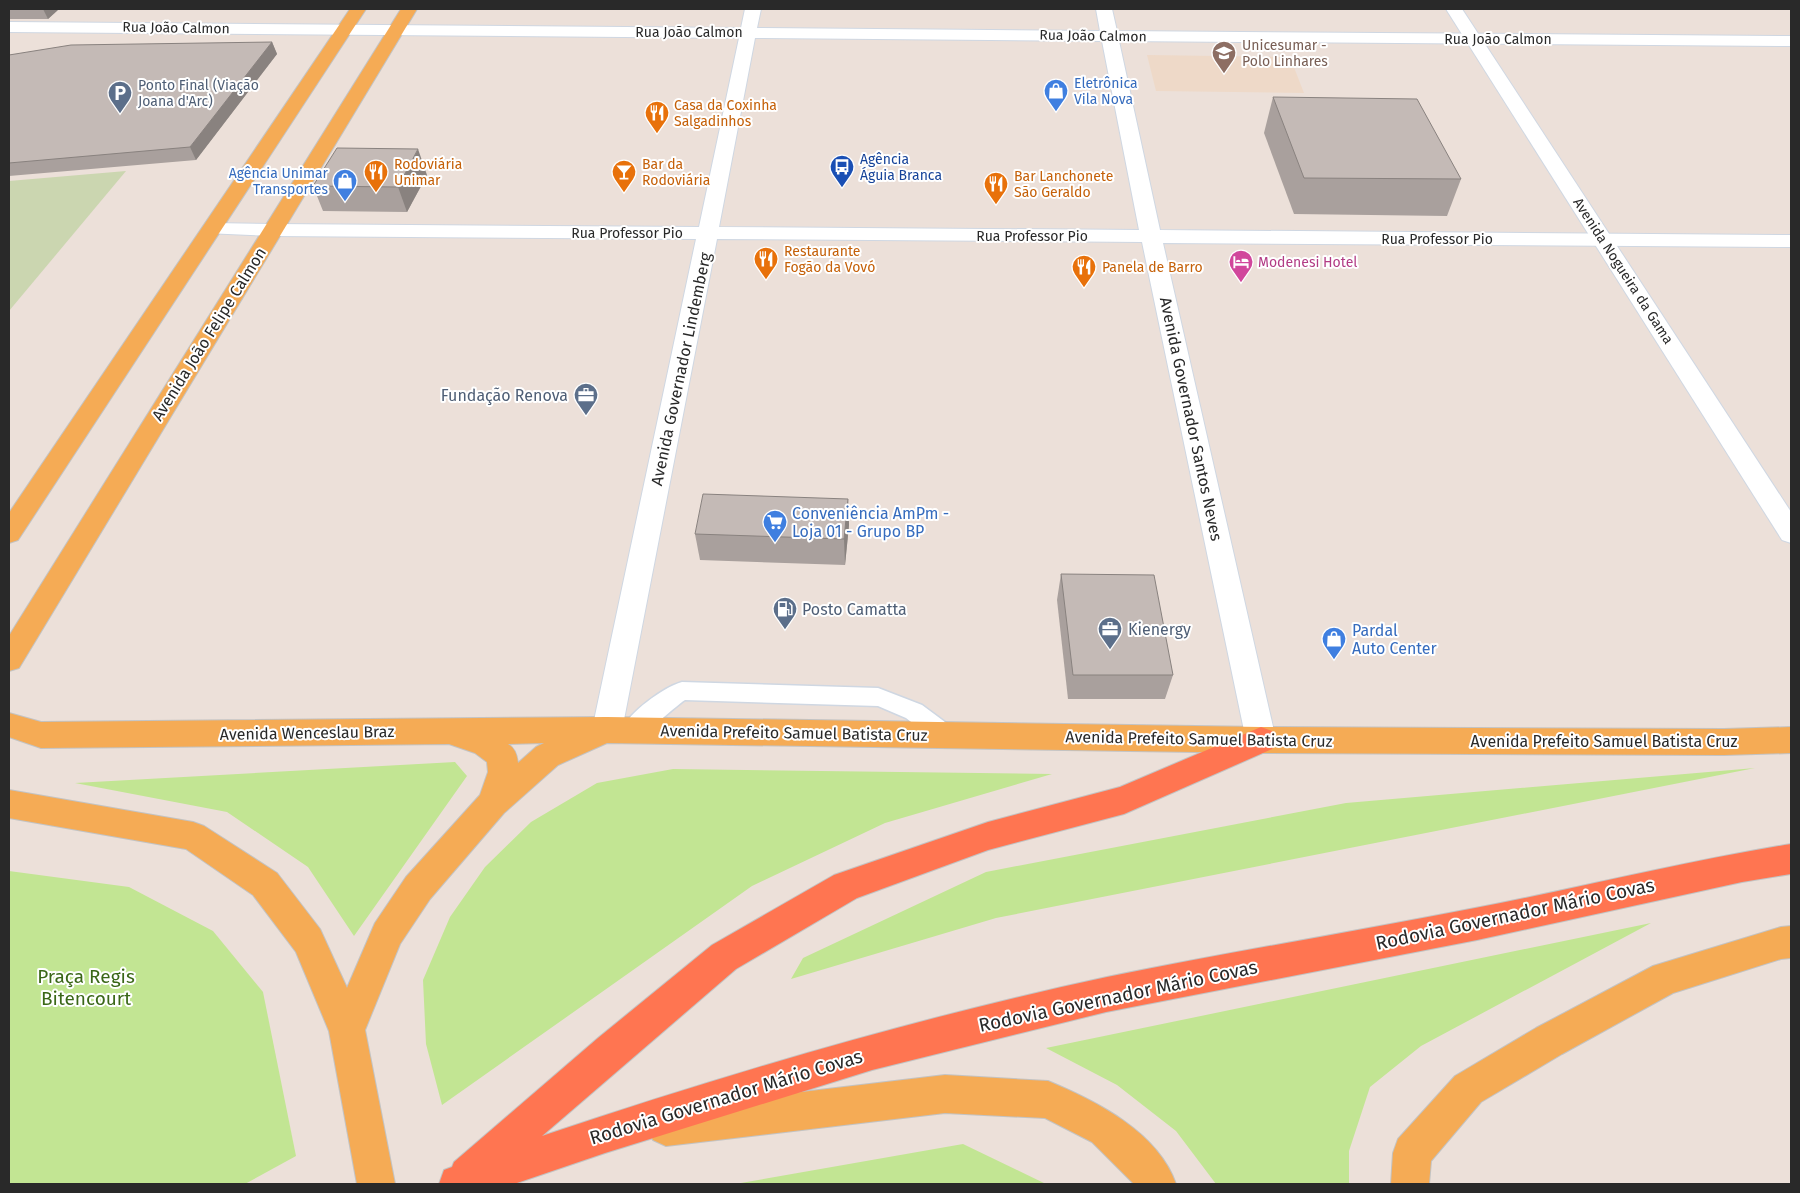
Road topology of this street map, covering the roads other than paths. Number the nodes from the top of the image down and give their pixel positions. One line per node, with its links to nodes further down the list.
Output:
1 (358, 9): 7 (main road)
2 (409, 9): 8 (main road, Avenida João Felipe Calmon)
3 (753, 9): 9 (street, Avenida Governador Lindemberg)
4 (1104, 9): 10 (street, Avenida Governador Santos Neves)
5 (1454, 9): 11 (street, Avenida Nogueira da Gama)
6 (9, 27): 7 (street, Rua João Calmon)
7 (344, 30): 8 (street, Rua João Calmon); 13 (main road)
8 (396, 30): 9 (street, Rua João Calmon); 14 (main road, Avenida João Felipe Calmon)
9 (748, 33): 10 (street, Rua João Calmon); 15 (street, Avenida Governador Lindemberg)
10 (1110, 36): 11 (street, Rua João Calmon); 16 (street, Avenida Governador Santos Neves)
11 (1474, 39): 12 (street, Rua João Calmon); 17 (street, Avenida Nogueira da Gama)
12 (1791, 41)
13 (212, 230): 14 (street, Rua Professor Pio); 19 (main road)
14 (273, 230): 15 (street, Rua Professor Pio); 21 (main road, Avenida João Felipe Calmon)
15 (709, 233): 16 (street, Rua Professor Pio); 23 (street, Avenida Governador Lindemberg)
16 (1151, 237): 17 (street, Rua Professor Pio); 26 (street, Avenida Governador Santos Neves)
17 (1603, 240): 18 (street, Rua Professor Pio); 20 (street, Avenida Nogueira da Gama)
18 (1791, 241)
19 (9, 533)
20 (1791, 534)
21 (9, 660)
22 (9, 725): 24 (main road, Avenida Wenceslau Braz)
23 (619, 730): 24 (main road, Avenida Wenceslau Braz); 25 (main road, Avenida Prefeito Samuel Batista Cruz); 25 (lane); 28 (main road)
24 (448, 731): 28 (main road)
25 (945, 735): 26 (main road, Avenida Prefeito Samuel Batista Cruz)
26 (1261, 740): 27 (main road, Avenida Prefeito Samuel Batista Cruz); 35 (highway)
27 (1791, 740)
28 (493, 803): 32 (main road)
29 (9, 804): 32 (main road)
30 (1791, 860): 33 (highway, Rodovia Governador Mário Covas)
31 (1791, 942): 37 (main road)
32 (348, 1040): 34 (main road)
33 (605, 1134): 35 (highway, Rodovia Governador Mário Covas); 36 (main road)
34 (376, 1184)
35 (459, 1184)
36 (1157, 1184)
37 (1410, 1184)

